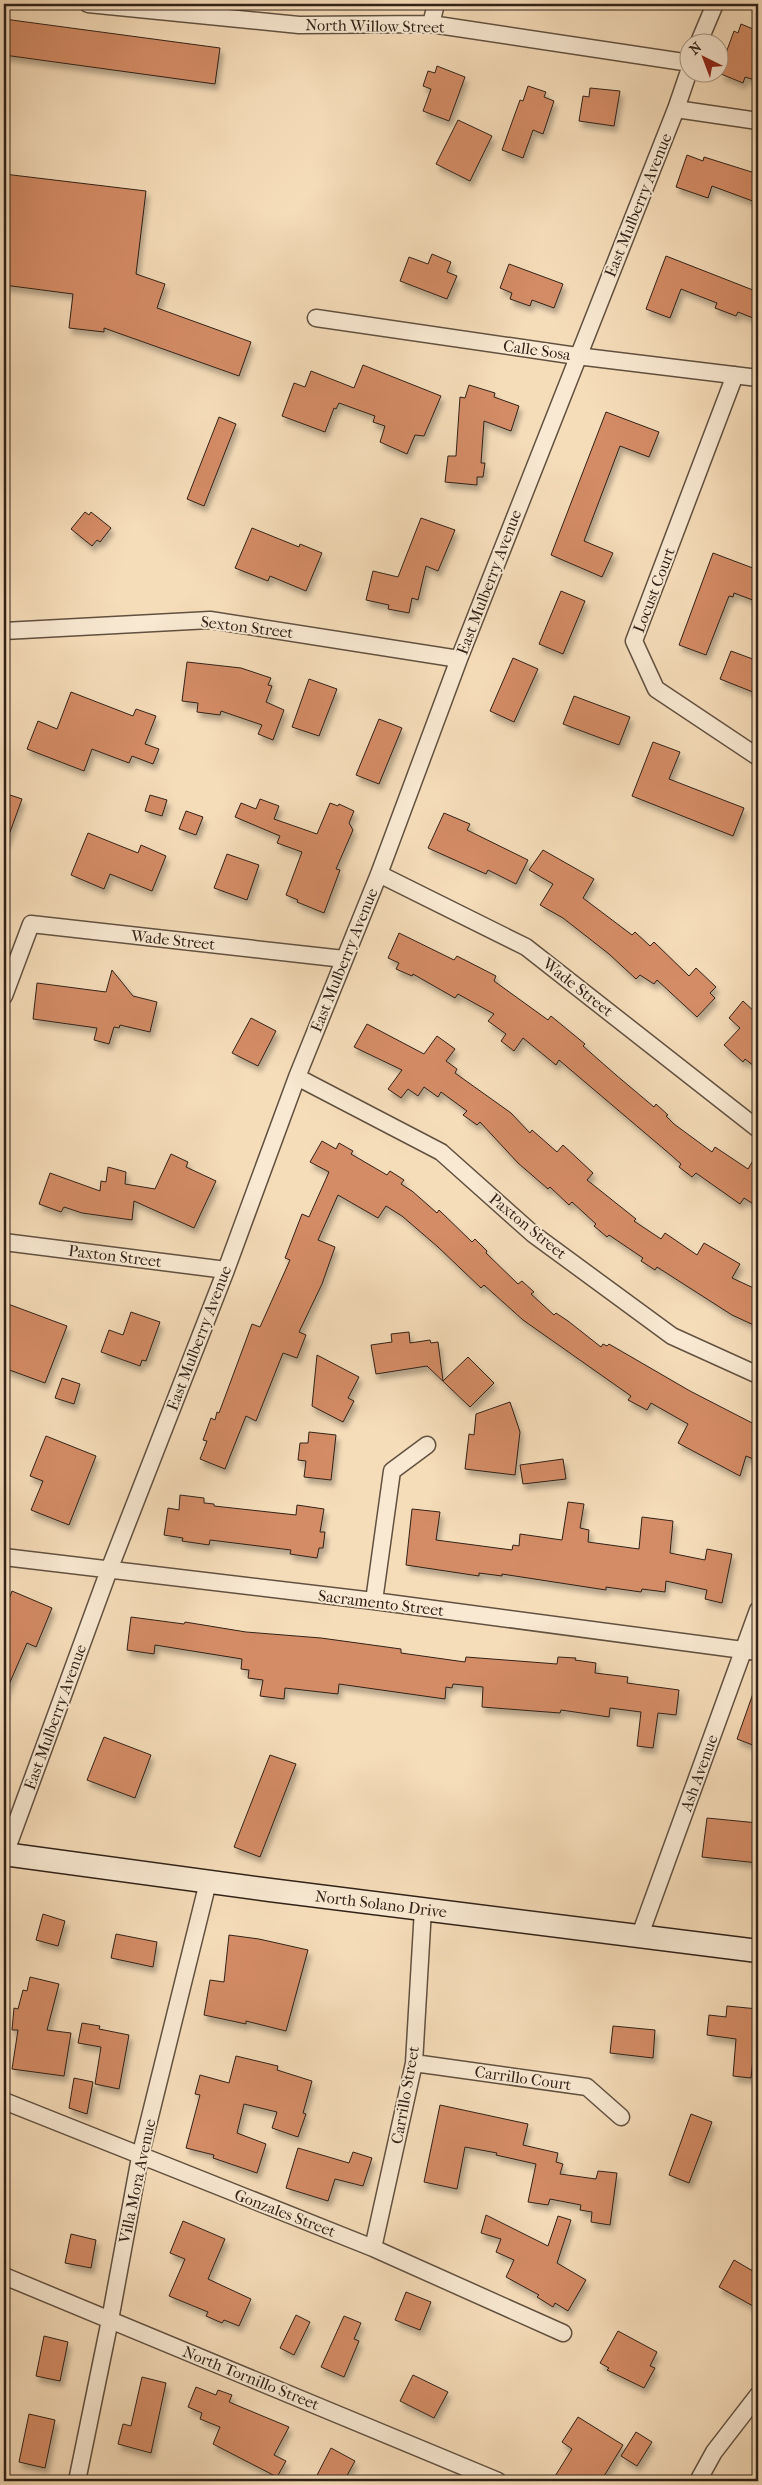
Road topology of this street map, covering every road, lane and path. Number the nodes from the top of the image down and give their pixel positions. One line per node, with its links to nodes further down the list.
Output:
1 (88, 4): 4 (street, North Willow Street)
2 (436, 4): 4 (street)
3 (715, 4): 5 (street)
4 (430, 24): 6 (street, North Willow Street)
5 (703, 32)
6 (680, 62)
7 (685, 82): 8 (street, East Mulberry Avenue)
8 (676, 110): 9 (street); 11 (street, East Mulberry Avenue)
9 (758, 120)
10 (316, 318): 11 (street, Calle Sosa)
11 (577, 356): 12 (street, Calle Sosa); 15 (street, East Mulberry Avenue)
12 (735, 375): 13 (street, Calle Sosa); 16 (street, Locust Court)
13 (758, 378)
14 (4, 631): 15 (street, Sexton Street)
15 (459, 659): 17 (street, East Mulberry Avenue)
16 (758, 757)
17 (379, 874): 18 (street, East Mulberry Avenue); 21 (street, Wade Street)
18 (344, 959): 19 (street, Wade Street); 20 (street, East Mulberry Avenue)
19 (4, 996)
20 (297, 1078): 23 (street, East Mulberry Avenue); 24 (street, Paxton Street)
21 (758, 1129)
22 (4, 1242): 23 (street, Paxton Street)
23 (226, 1270): 27 (street, East Mulberry Avenue)
24 (758, 1375)
25 (427, 1445): 28 (street)
26 (4, 1557): 27 (street, Sacramento Street)
27 (109, 1570): 28 (street, Sacramento Street); 31 (street, East Mulberry Avenue)
28 (374, 1601): 30 (street, Sacramento Street)
29 (758, 1610): 30 (street, Ash Avenue)
30 (751, 1651): 34 (street, Ash Avenue)
31 (4, 1854): 32 (main road, North Solano Drive)
32 (208, 1882): 33 (main road, North Solano Drive); 39 (street, Villa Mora Avenue)
33 (423, 1909): 34 (main road, North Solano Drive); 36 (street, Carrillo Street)
34 (640, 1935): 35 (main road, North Solano Drive)
35 (758, 1950)
36 (414, 2063): 38 (street, Carrillo Court); 40 (street, Carrillo Street)
37 (4, 2101): 39 (street, Gonzales Street)
38 (621, 2117)
39 (140, 2157): 40 (street, Gonzales Street); 42 (street, Villa Mora Avenue)
40 (373, 2248): 43 (street, Gonzales Street)
41 (4, 2276): 42 (street, North Tornillo Street)
42 (110, 2320): 45 (street, Villa Mora Avenue); 46 (street, North Tornillo Street)
43 (563, 2332)
44 (758, 2395): 47 (street)
45 (77, 2481)
46 (498, 2481)
47 (698, 2481)

